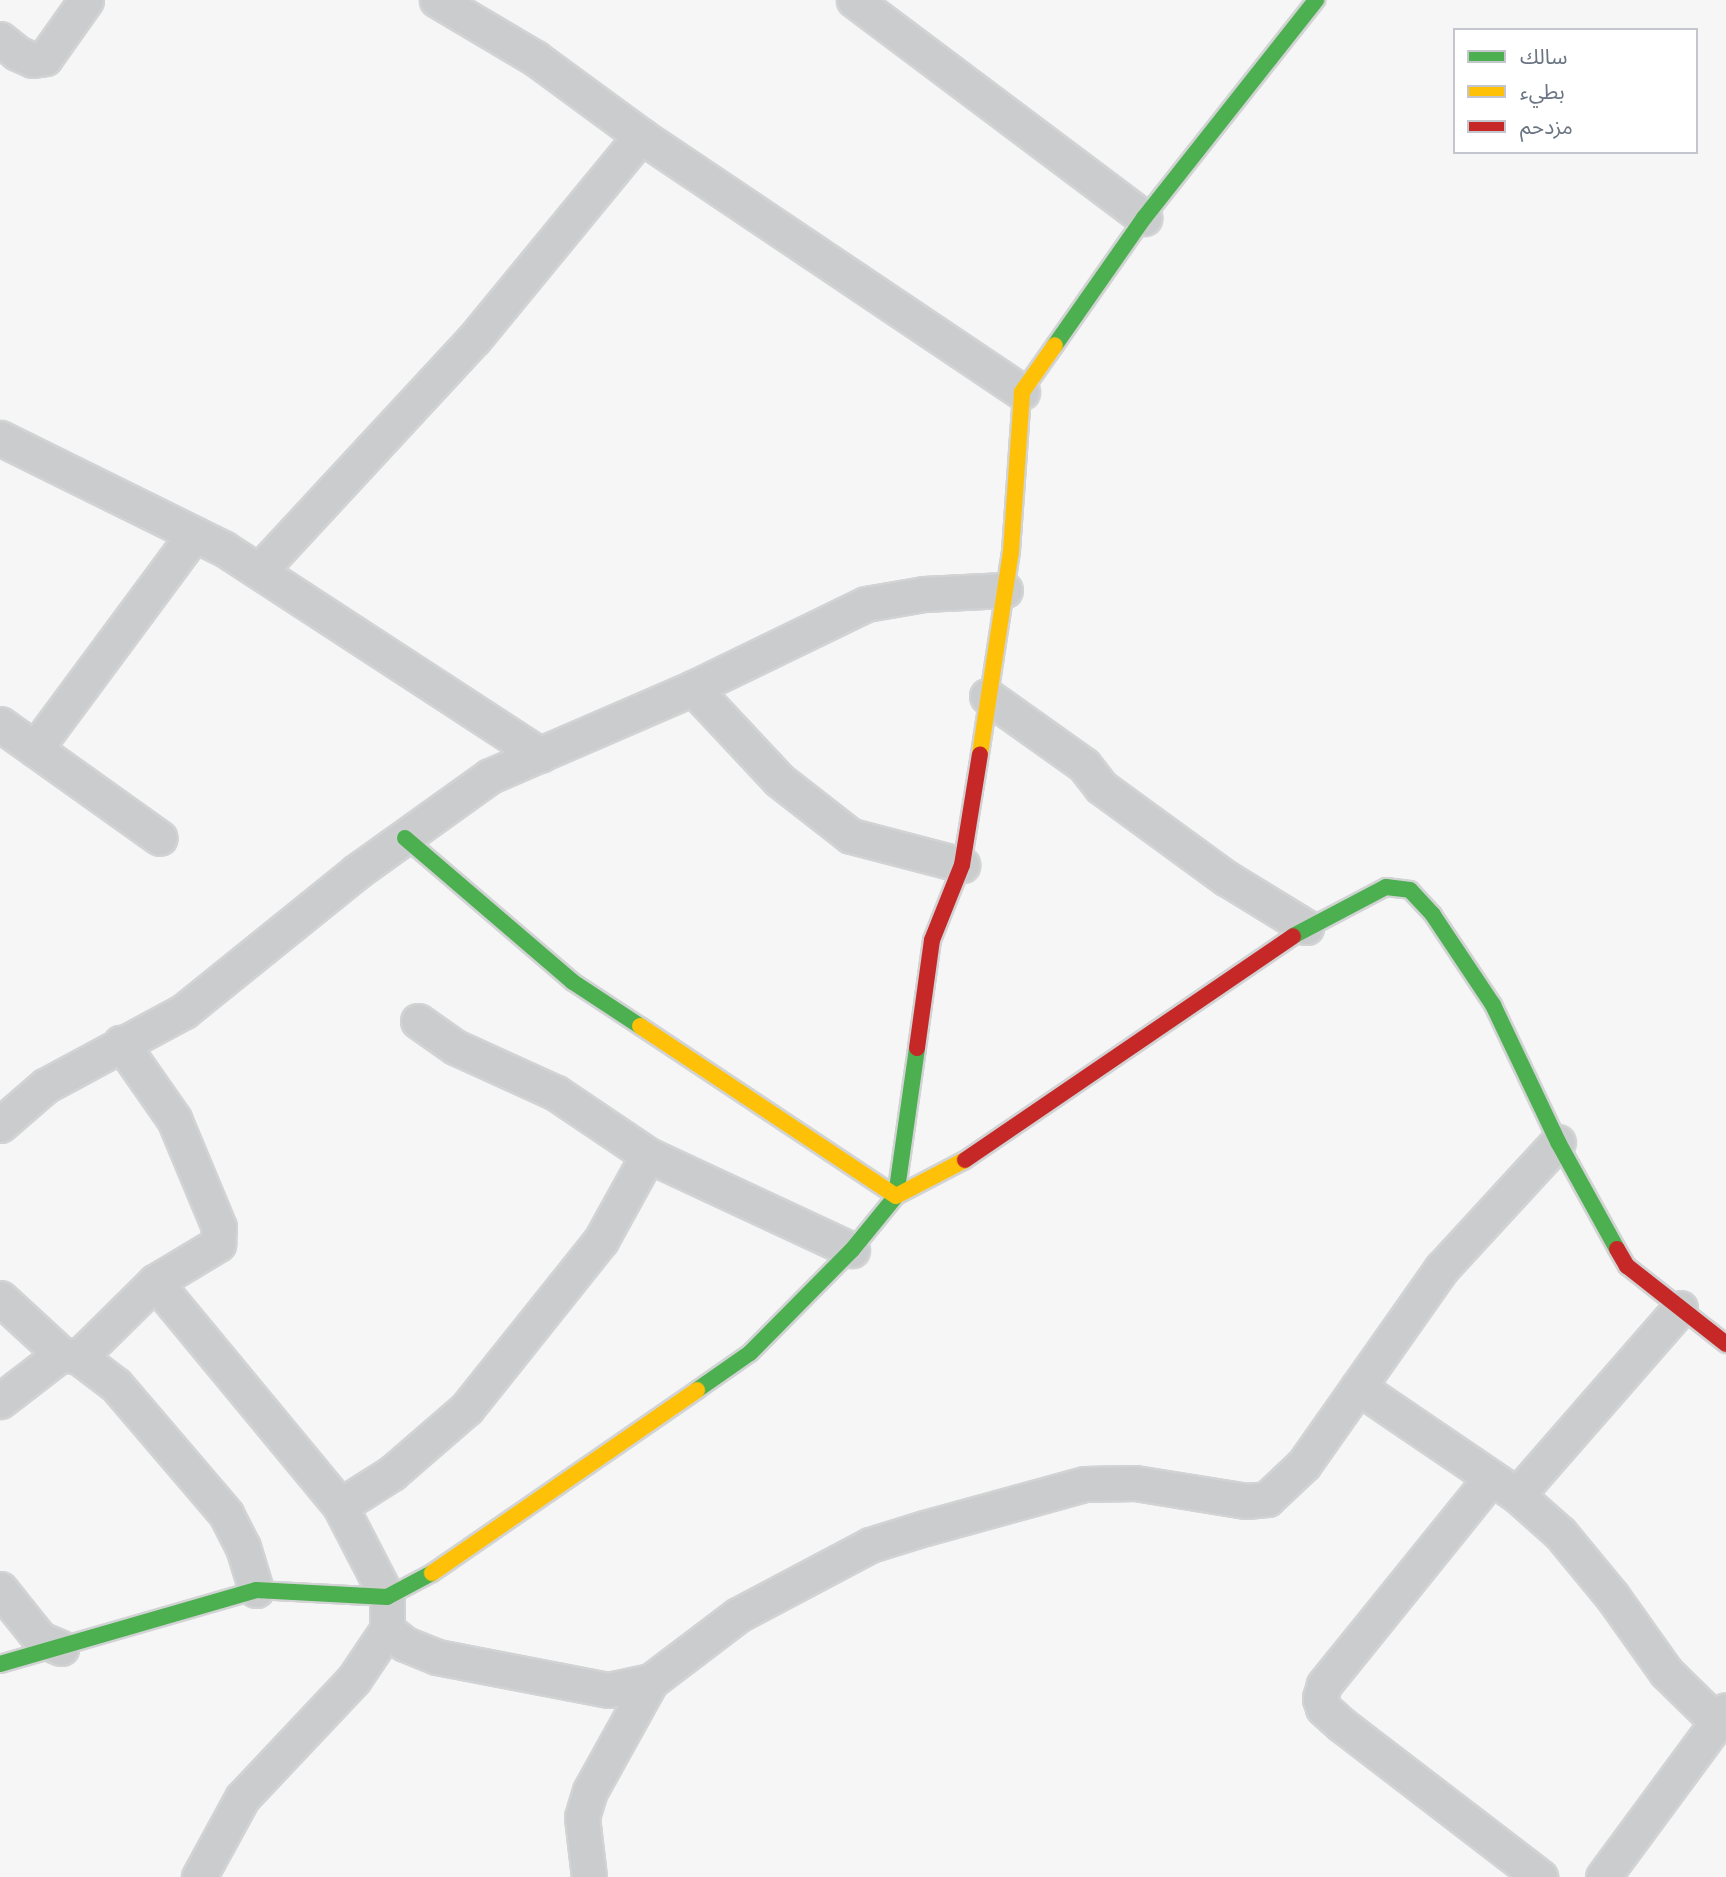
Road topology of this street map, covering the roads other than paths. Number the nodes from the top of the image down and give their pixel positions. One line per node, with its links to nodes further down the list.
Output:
1 (86, 0): 5 (street)
2 (437, 0): 6 (street)
3 (854, 0): 7 (street)
4 (1316, 0): 7 (street)
5 (0, 39)
6 (642, 136): 8 (street); 11 (street)
7 (1144, 218): 8 (street)
8 (1022, 392): 12 (street)
9 (0, 438): 10 (street)
10 (194, 534): 11 (street); 16 (street)
11 (259, 571): 17 (street)
12 (1005, 590): 13 (street); 14 (street)
13 (693, 688): 17 (street); 20 (street)
14 (987, 696): 20 (street); 21 (street)
15 (0, 724): 16 (street)
16 (35, 749): 18 (street)
17 (540, 755): 19 (street)
18 (160, 838)
19 (405, 838): 23 (street); 27 (street)
20 (962, 865): 27 (street)
21 (1306, 927): 25 (street); 27 (street)
22 (418, 1021): 26 (street)
23 (121, 1043): 24 (street); 29 (street)
24 (0, 1125)
25 (1558, 1143): 31 (street); 34 (street)
26 (648, 1155): 28 (street); 37 (street)
27 (896, 1196): 28 (street)
28 (852, 1250): 40 (street)
29 (155, 1282): 33 (street); 37 (street)
30 (0, 1298): 33 (street)
31 (1679, 1308): 32 (street); 36 (street)
32 (1726, 1343)
33 (70, 1355): 35 (street); 39 (street)
34 (1358, 1387): 36 (street); 44 (street)
35 (0, 1401)
36 (1504, 1487): 45 (street); 48 (street)
37 (340, 1506): 40 (street)
38 (0, 1589): 42 (street)
39 (256, 1590): 40 (street); 42 (street)
40 (387, 1597): 41 (street)
41 (387, 1630): 44 (street); 46 (street)
42 (61, 1648): 43 (street)
43 (0, 1664)
44 (650, 1681): 47 (street)
45 (1722, 1716): 49 (street)
46 (200, 1877)
47 (589, 1877)
48 (1540, 1877)
49 (1603, 1877)

